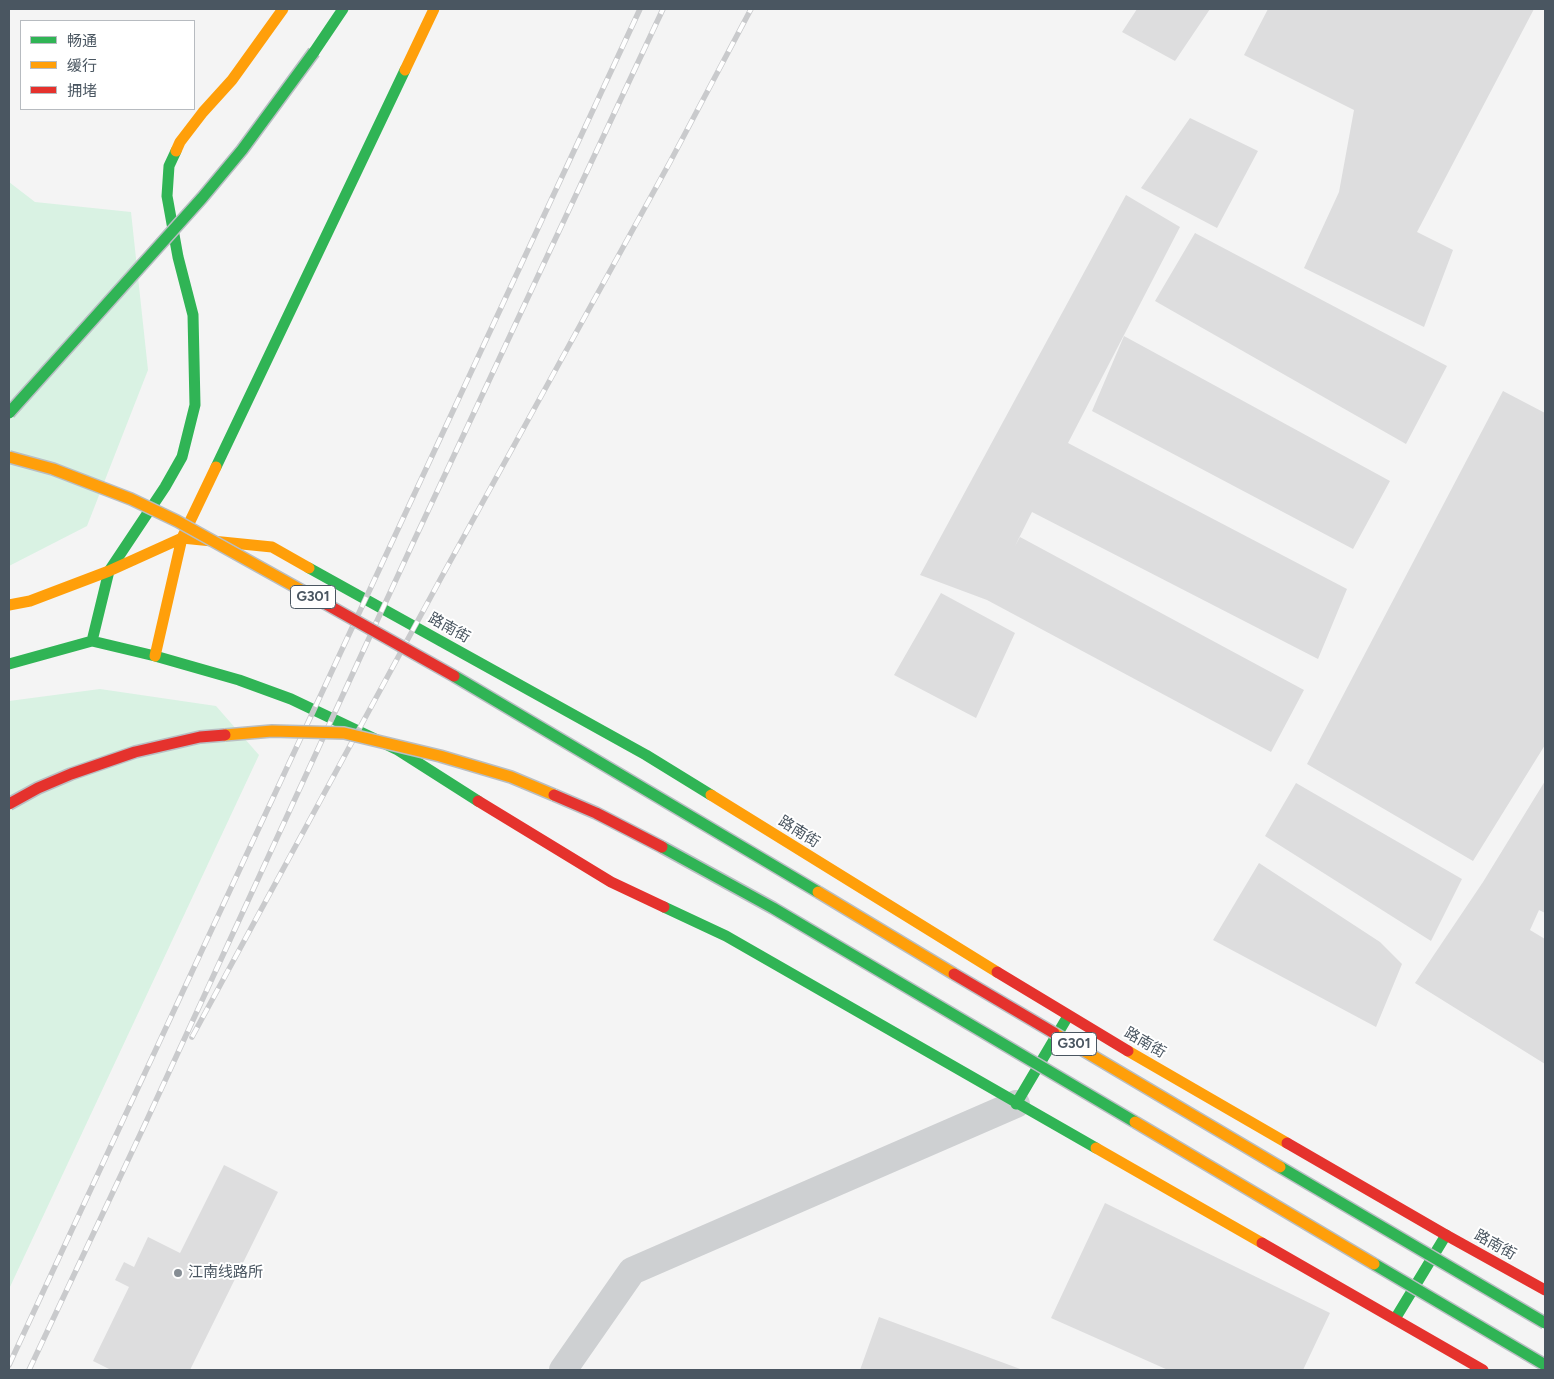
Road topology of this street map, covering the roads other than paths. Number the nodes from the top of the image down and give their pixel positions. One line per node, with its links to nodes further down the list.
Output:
1 (283, 9): 7 (main road)
2 (343, 9): 4 (main road, bridge)
3 (434, 9): 6 (main road)
4 (9, 413)
5 (9, 457): 18 (main road, G301, bridge)
6 (182, 538): 7 (main road); 10 (main road); 13 (main road, 路南街)
7 (109, 571): 8 (main road); 9 (main road)
8 (9, 605)
9 (92, 641): 10 (main road); 11 (main road)
10 (155, 656): 14 (main road)
11 (9, 664)
12 (9, 804): 19 (main road, G301, bridge)
13 (1068, 1016): 14 (main road); 15 (main road, 路南街)
14 (1016, 1104): 17 (main road); 20 (street)
15 (1446, 1235): 16 (main road, 路南街); 17 (main road)
16 (1545, 1290)
17 (1395, 1319): 21 (main road)
18 (1545, 1323)
19 (1545, 1365)
20 (563, 1370)
21 (1483, 1370)

